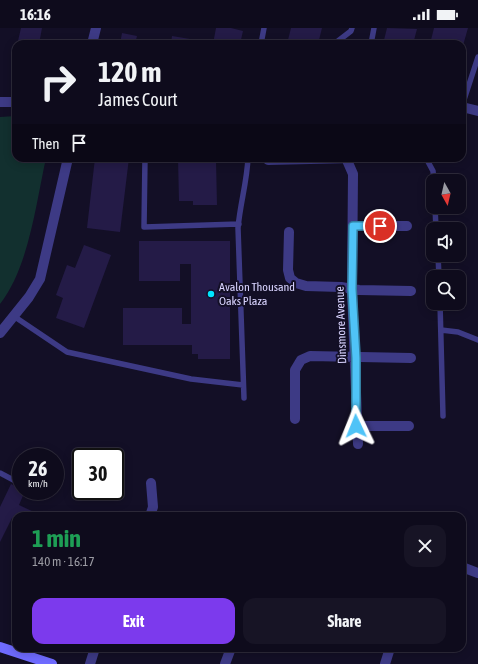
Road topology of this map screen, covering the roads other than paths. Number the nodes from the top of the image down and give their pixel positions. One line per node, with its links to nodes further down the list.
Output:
1 (96, 28): 5 (street)
2 (264, 28): 6 (lane)
3 (352, 28): 7 (lane)
4 (374, 28): 8 (lane)
5 (93, 40)
6 (261, 40)
7 (339, 40)
8 (372, 40)
9 (478, 57): 10 (lane)
10 (466, 94)
11 (0, 102): 12 (street)
12 (12, 102)
13 (466, 107): 14 (street)
14 (478, 111)
15 (67, 162): 28 (street)
16 (145, 162): 21 (lane)
17 (248, 162): 21 (lane)
18 (349, 162): 22 (street, Dinsmore Avenue)
19 (428, 162): 20 (lane)
20 (433, 174)
21 (239, 224): 34 (lane)
22 (353, 226): 23 (street); 25 (street, Dinsmore Avenue)
23 (407, 226)
24 (289, 232): 25 (street)
25 (352, 289): 26 (street); 32 (street, Dinsmore Avenue)
26 (411, 291)
27 (440, 310): 29 (lane)
28 (15, 317): 30 (street); 34 (lane)
29 (441, 330): 31 (lane); 36 (lane)
30 (0, 333)
31 (478, 340)
32 (356, 358): 33 (street); 37 (street); 38 (street, Dinsmore Avenue)
33 (411, 358)
34 (243, 385): 35 (lane)
35 (244, 398)
36 (443, 416)
37 (295, 419)
38 (356, 426): 39 (street); 40 (street, Dinsmore Avenue)
39 (409, 426)
40 (358, 444)
41 (0, 473): 42 (lane)
42 (12, 479)
43 (151, 483): 44 (street)
44 (151, 512)
45 (466, 568): 46 (street)
46 (478, 573)
47 (0, 647): 48 (main road)
48 (12, 651)
49 (15, 652): 53 (main road)
50 (94, 652): 54 (street)
51 (230, 652): 55 (street)
52 (389, 652): 56 (street)
53 (52, 664)
54 (90, 664)
55 (225, 664)
56 (385, 664)

